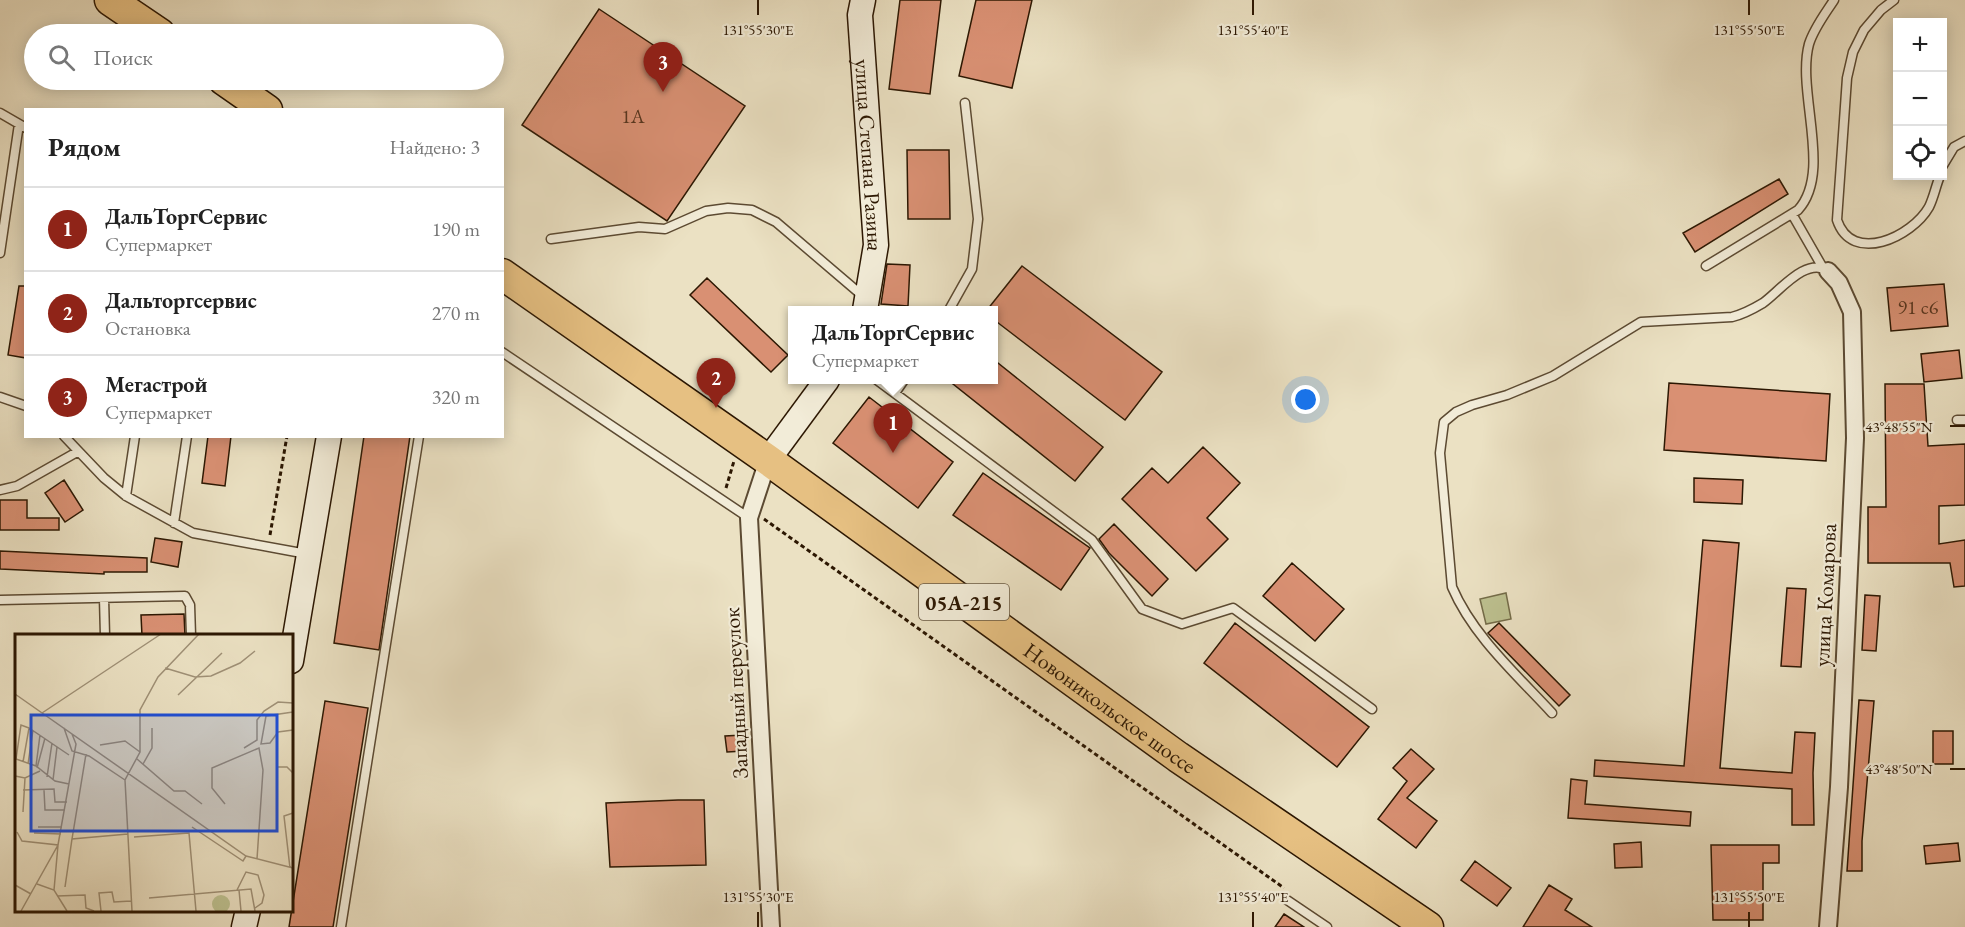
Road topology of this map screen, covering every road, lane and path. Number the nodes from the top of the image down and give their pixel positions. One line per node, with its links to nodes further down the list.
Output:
1 (110, 0): 5 (highway)
2 (863, 0): 20 (street, улица Степана Разина)
3 (1834, 0): 14 (lane)
4 (1894, 0): 13 (lane)
5 (145, 24)
6 (238, 90): 8 (highway)
7 (965, 103): 21 (lane)
8 (265, 108)
9 (0, 113): 10 (lane)
10 (22, 127): 16 (lane)
11 (1965, 141): 12 (lane)
12 (1947, 159)
13 (1938, 180)
14 (1792, 214): 17 (lane); 18 (lane)
15 (551, 239): 20 (lane)
16 (0, 253)
17 (1706, 266)
18 (1826, 270): 50 (lane); 59 (street, улица Комарова)
19 (504, 275): 36 (highway, Новоникольское шоссе / 05А-215)
20 (867, 306)
21 (952, 306)
22 (504, 353): 40 (lane)
23 (824, 384): 36 (street)
24 (883, 384): 26 (lane)
25 (901, 384): 26 (lane)
26 (895, 393): 49 (lane)
27 (0, 397): 28 (lane)
28 (24, 405)
29 (66, 438): 35 (lane)
30 (135, 438): 39 (lane)
31 (187, 438): 41 (lane)
32 (287, 438): 42 (path)
33 (329, 438): 43 (street)
34 (419, 438): 55 (lane)
35 (77, 452): 38 (lane); 39 (lane)
36 (768, 460): 40 (street, Западный переулок); 58 (highway, Новоникольское шоссе / 05А-215)
37 (725, 487): 40 (path)
38 (0, 490)
39 (126, 496): 41 (lane)
40 (751, 513): 51 (path); 56 (street, Западный переулок)
41 (174, 522): 42 (lane)
42 (268, 547): 43 (lane)
43 (308, 554): 48 (street)
44 (104, 598): 45 (lane); 46 (lane); 47 (lane)
45 (0, 600)
46 (105, 634)
47 (191, 634)
48 (292, 655)
49 (1372, 710)
50 (1552, 713)
51 (1287, 890)
52 (1287, 900): 57 (lane)
53 (248, 912): 54 (street)
54 (244, 927)
55 (341, 927)
56 (771, 927)
57 (1328, 927)
58 (1428, 927)
59 (1828, 927)

